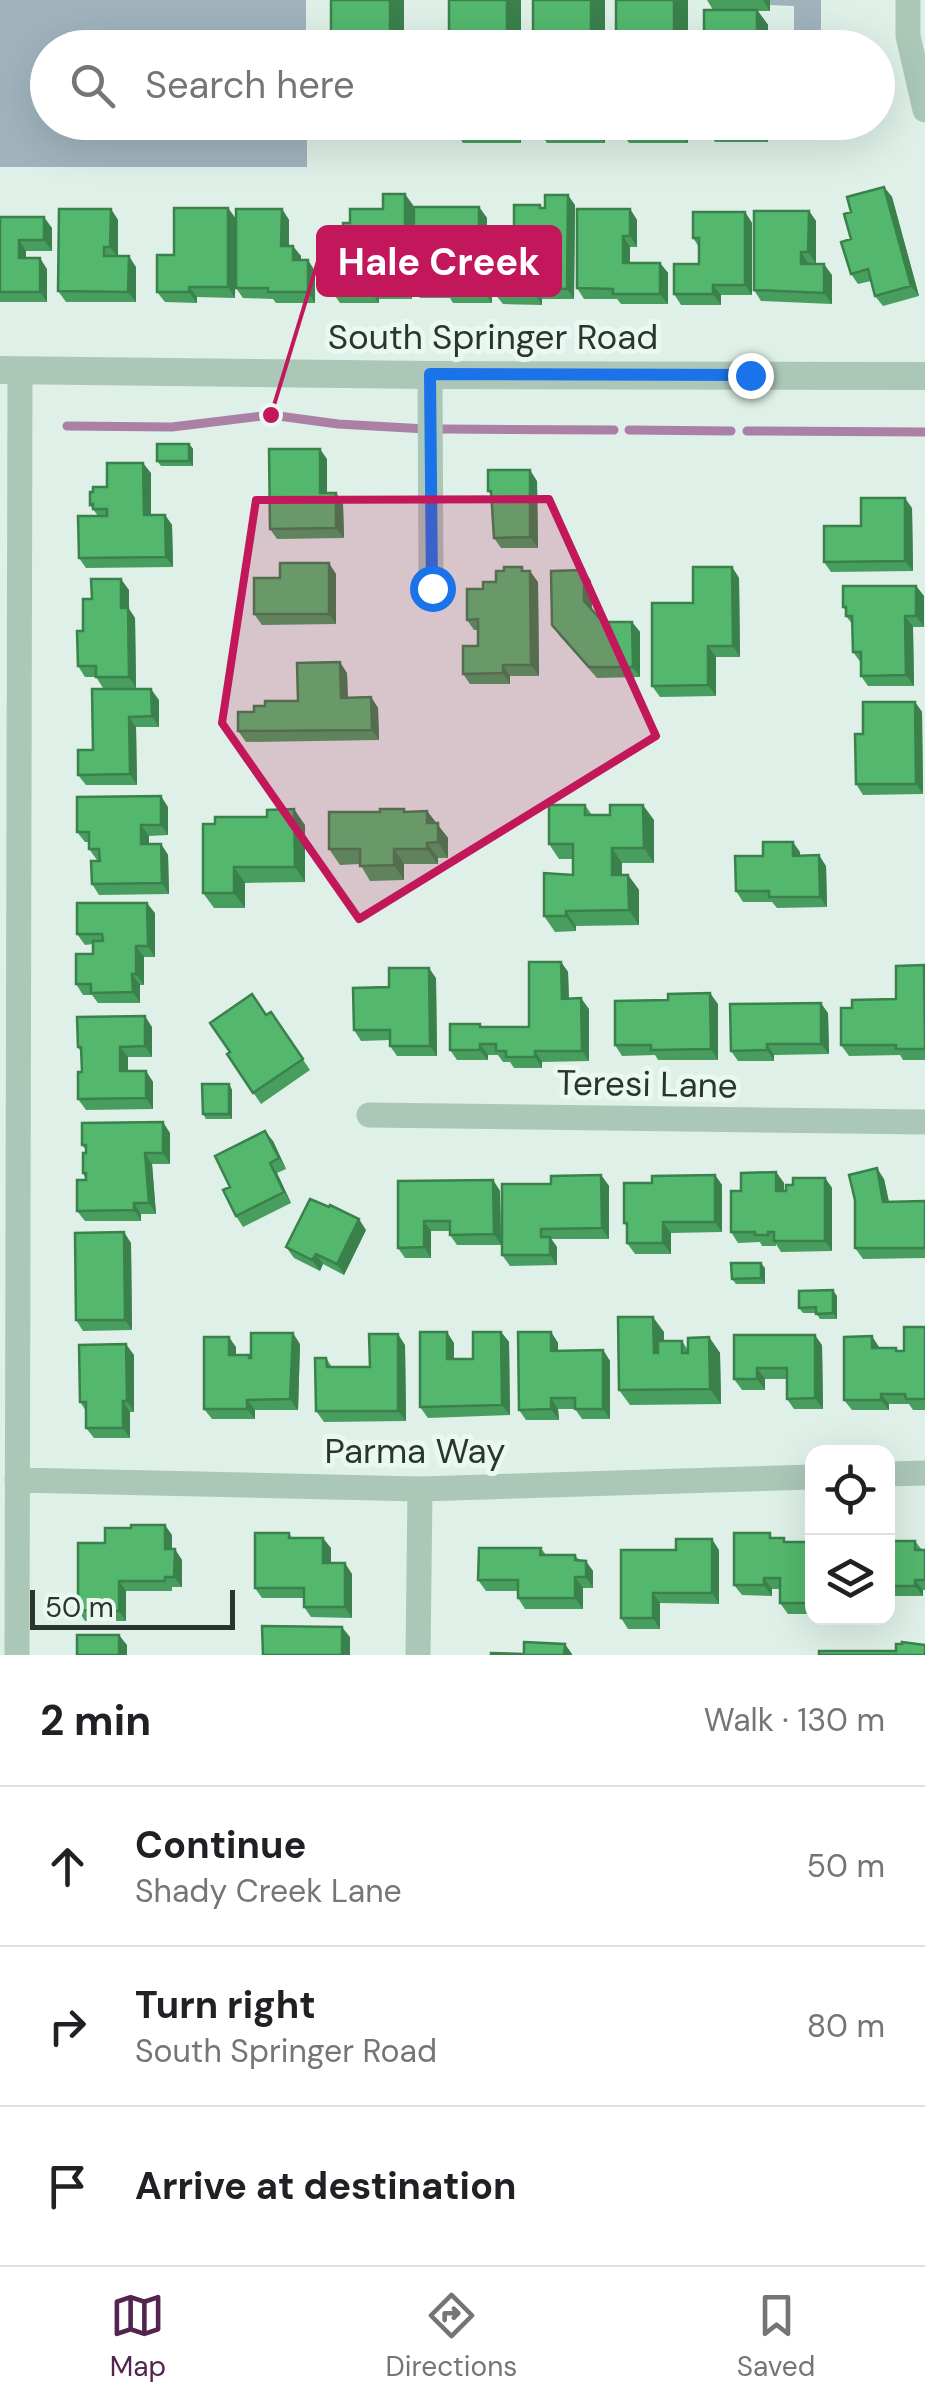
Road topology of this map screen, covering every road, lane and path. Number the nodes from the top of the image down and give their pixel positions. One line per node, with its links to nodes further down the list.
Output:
1 (908, 0): 2 (street)
2 (917, 36): 3 (street)
3 (925, 110)
4 (10, 370): 5 (street, South Springer Road); 13 (street)
5 (430, 374): 6 (street, South Springer Road); 7 (street)
6 (925, 376)
7 (432, 588)
8 (369, 1115): 9 (street, Teresi Lane)
9 (925, 1122)
10 (925, 1473): 11 (street)
11 (895, 1474)
12 (805, 1476): 14 (street, Parma Way)
13 (17, 1480): 14 (street, Parma Way); 15 (street)
14 (420, 1489): 16 (street)
15 (17, 1655)
16 (418, 1655)

